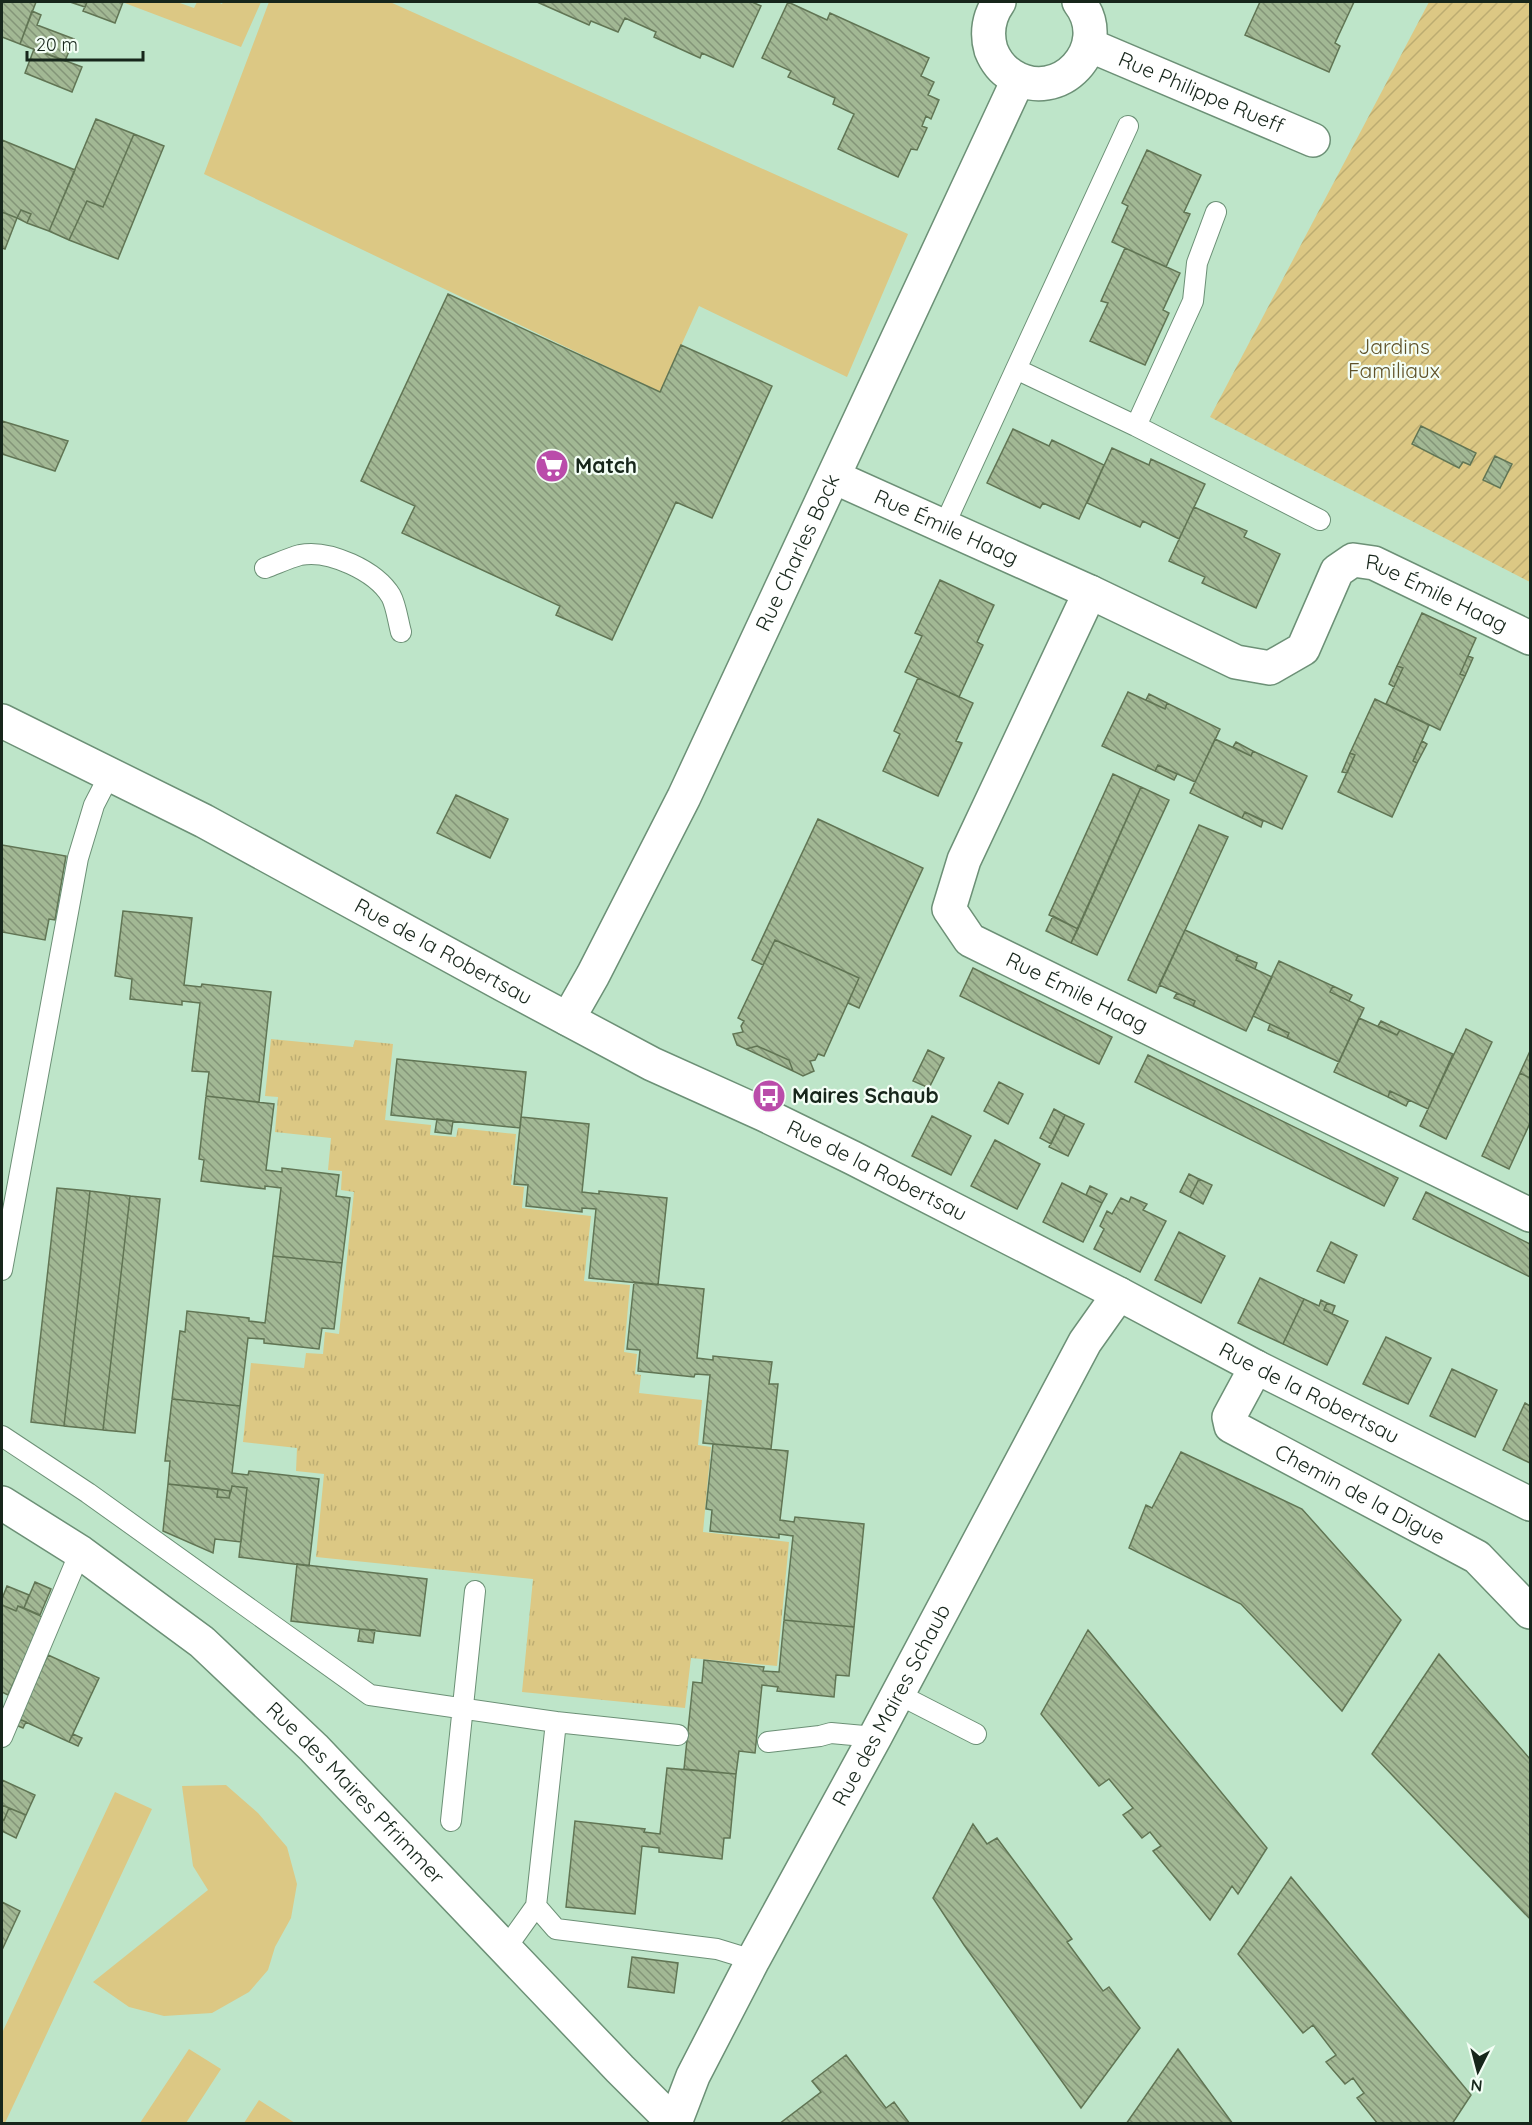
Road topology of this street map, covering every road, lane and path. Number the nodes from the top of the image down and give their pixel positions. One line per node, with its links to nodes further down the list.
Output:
1 (1078, 2): 3 (street)
2 (989, 4): 4 (street)
3 (1089, 45): 4 (street); 6 (street, Rue Philippe Rueff)
4 (1018, 80): 10 (street, Rue Charles Bock)
5 (1128, 126): 8 (lane)
6 (1313, 140)
7 (1216, 212): 9 (lane)
8 (1016, 369): 9 (lane); 12 (lane)
9 (1136, 426): 11 (lane)
10 (834, 477): 12 (street, Rue Émile Haag); 19 (street, Rue Charles Bock)
11 (1320, 520)
12 (944, 526): 14 (street, Rue Émile Haag)
13 (265, 568): 15 (lane)
14 (1090, 592): 16 (street, Rue Émile Haag); 20 (street, Rue Émile Haag)
15 (401, 632)
16 (1530, 638)
17 (2, 721): 18 (street, Rue de la Robertsau)
18 (110, 774): 19 (street, Rue de la Robertsau); 21 (lane)
19 (568, 1019): 22 (street, Rue de la Robertsau)
20 (1530, 1215)
21 (2, 1270)
22 (1119, 1294): 23 (street, Rue de la Robertsau); 30 (street, Rue des Maires Schaub)
23 (1256, 1367): 26 (street, Rue de la Robertsau); 29 (street, Chemin de la Digue)
24 (2, 1436): 31 (lane)
25 (2, 1503): 27 (street, Rue des Maires Pfrimmer)
26 (1530, 1504)
27 (80, 1552): 35 (lane); 40 (street, Rue des Maires Pfrimmer)
28 (476, 1592): 31 (lane)
29 (1530, 1612)
30 (898, 1694): 33 (lane); 36 (street, Rue des Maires Schaub)
31 (463, 1708): 32 (lane); 38 (lane)
32 (556, 1722): 34 (lane); 39 (lane)
33 (976, 1734)
34 (678, 1735)
35 (2, 1737)
36 (875, 1737): 37 (lane); 41 (street, Rue des Maires Schaub)
37 (768, 1742)
38 (451, 1821)
39 (536, 1906): 40 (lane); 41 (lane)
40 (506, 1948): 42 (street, Rue des Maires Pfrimmer)
41 (753, 1960): 42 (street, Rue des Maires Schaub)
42 (675, 2123)

